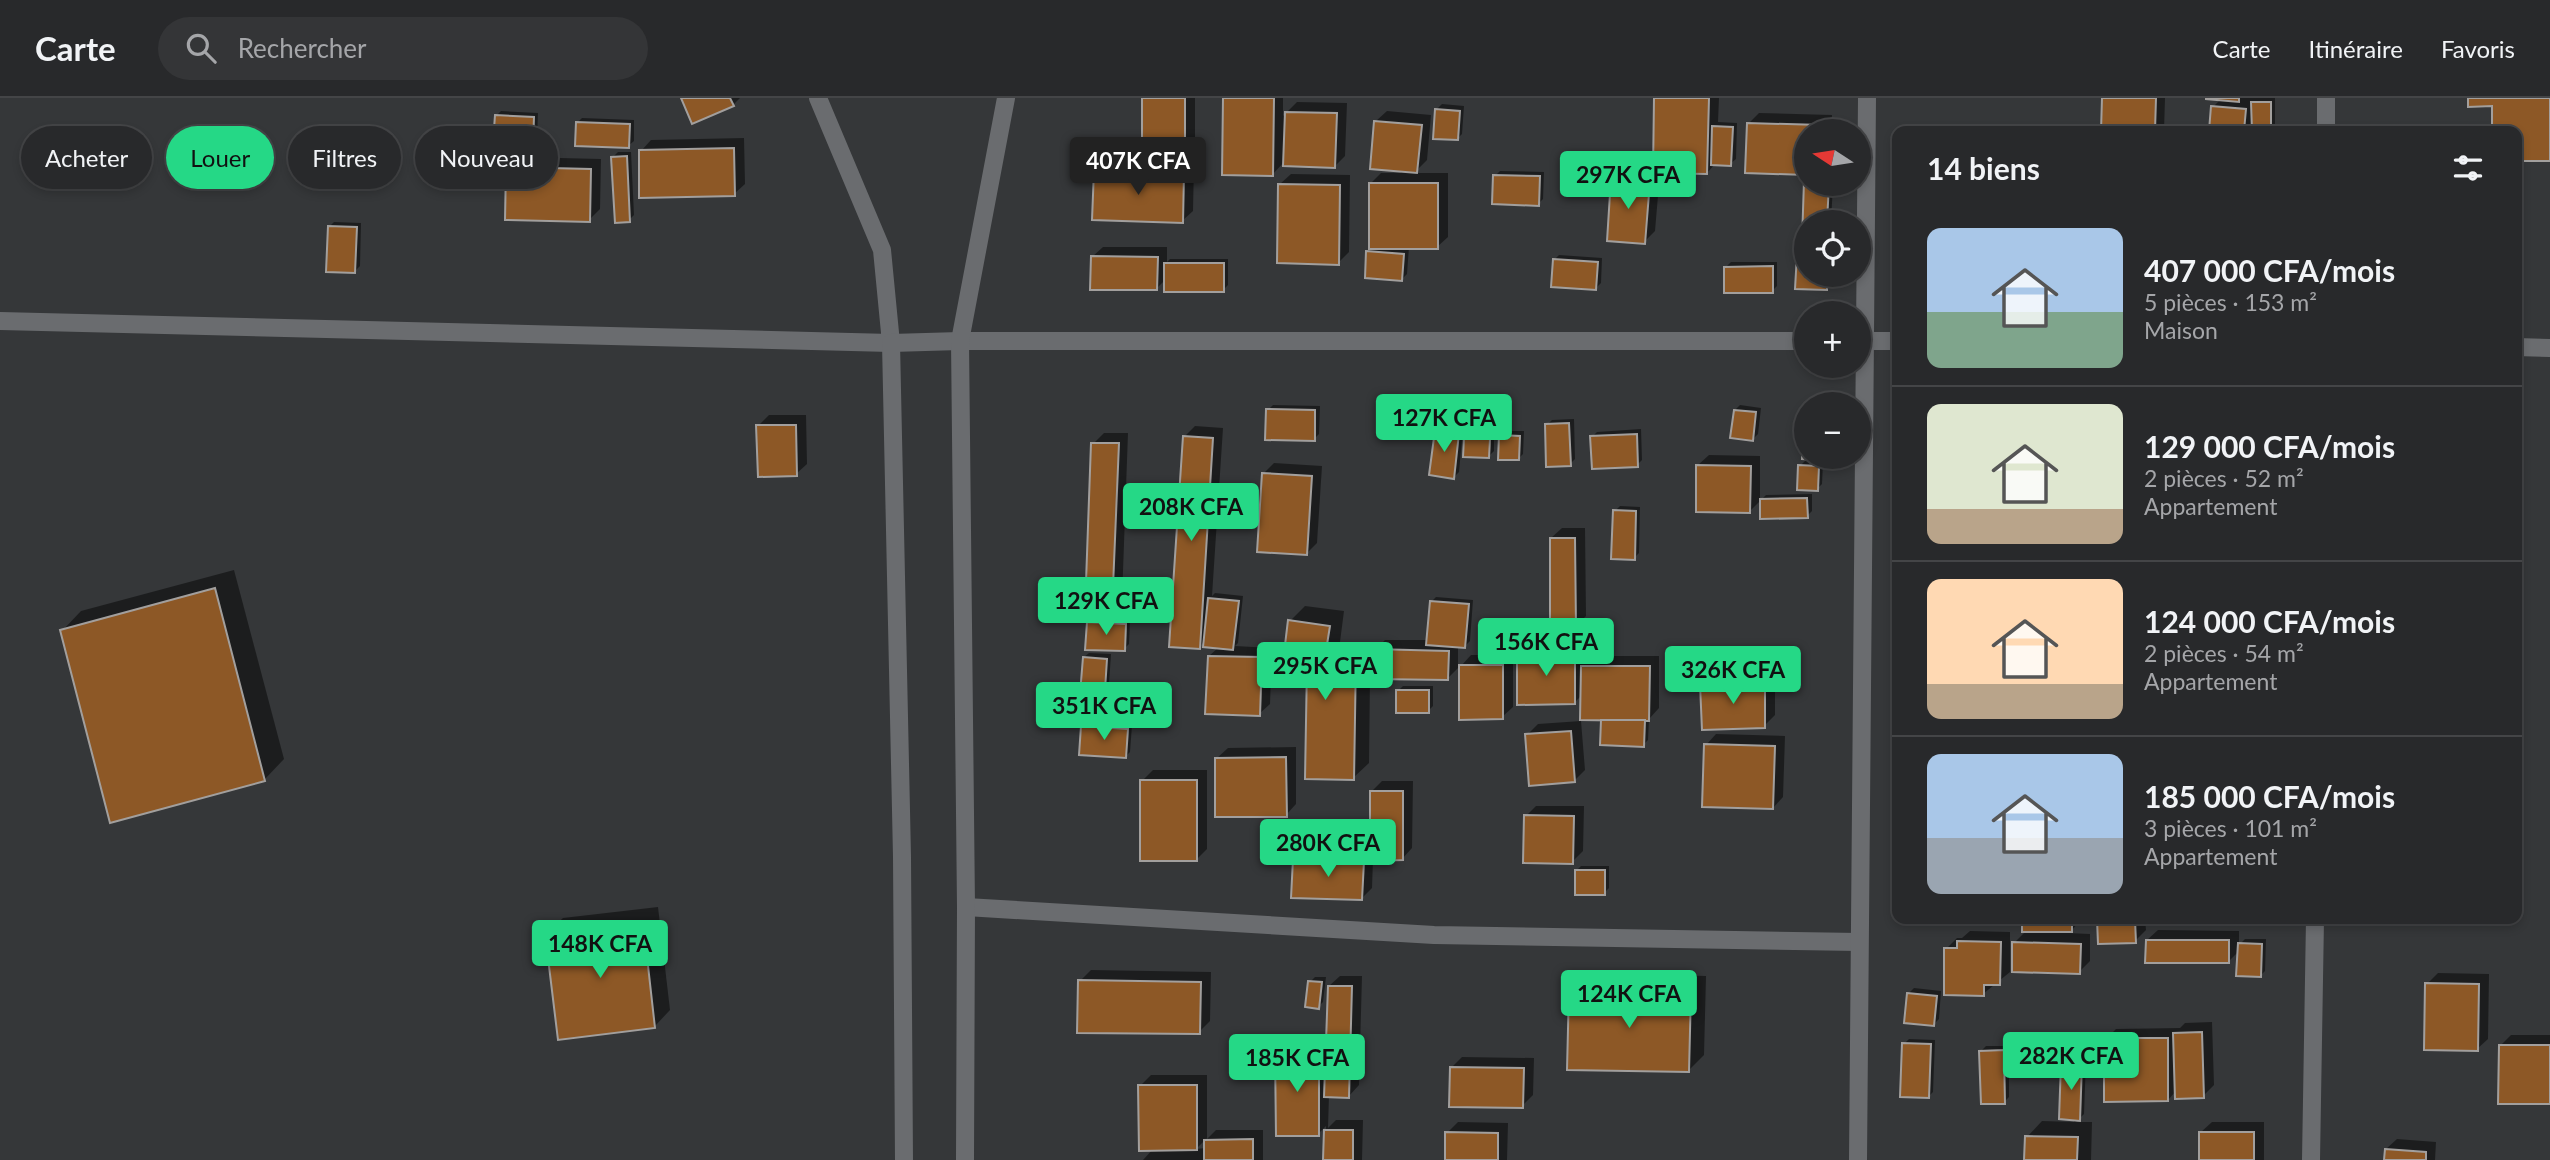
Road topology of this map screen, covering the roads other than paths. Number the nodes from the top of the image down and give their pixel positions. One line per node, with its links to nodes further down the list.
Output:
1 (818, 98): 12 (street)
2 (1006, 98): 8 (street)
3 (1867, 98): 6 (street)
4 (2326, 98): 5 (street)
5 (2326, 126)
6 (1863, 301)
7 (0, 321): 12 (street)
8 (960, 341): 9 (street); 12 (street); 16 (street)
9 (1794, 341)
10 (1871, 341): 11 (street)
11 (1892, 341)
12 (891, 343): 19 (street)
13 (2522, 347): 14 (street)
14 (2550, 348)
15 (1862, 378): 18 (street)
16 (966, 907): 18 (street); 20 (street)
17 (2315, 924): 22 (street)
18 (1859, 942): 21 (street)
19 (904, 1160)
20 (965, 1160)
21 (1857, 1160)
22 (2311, 1160)

